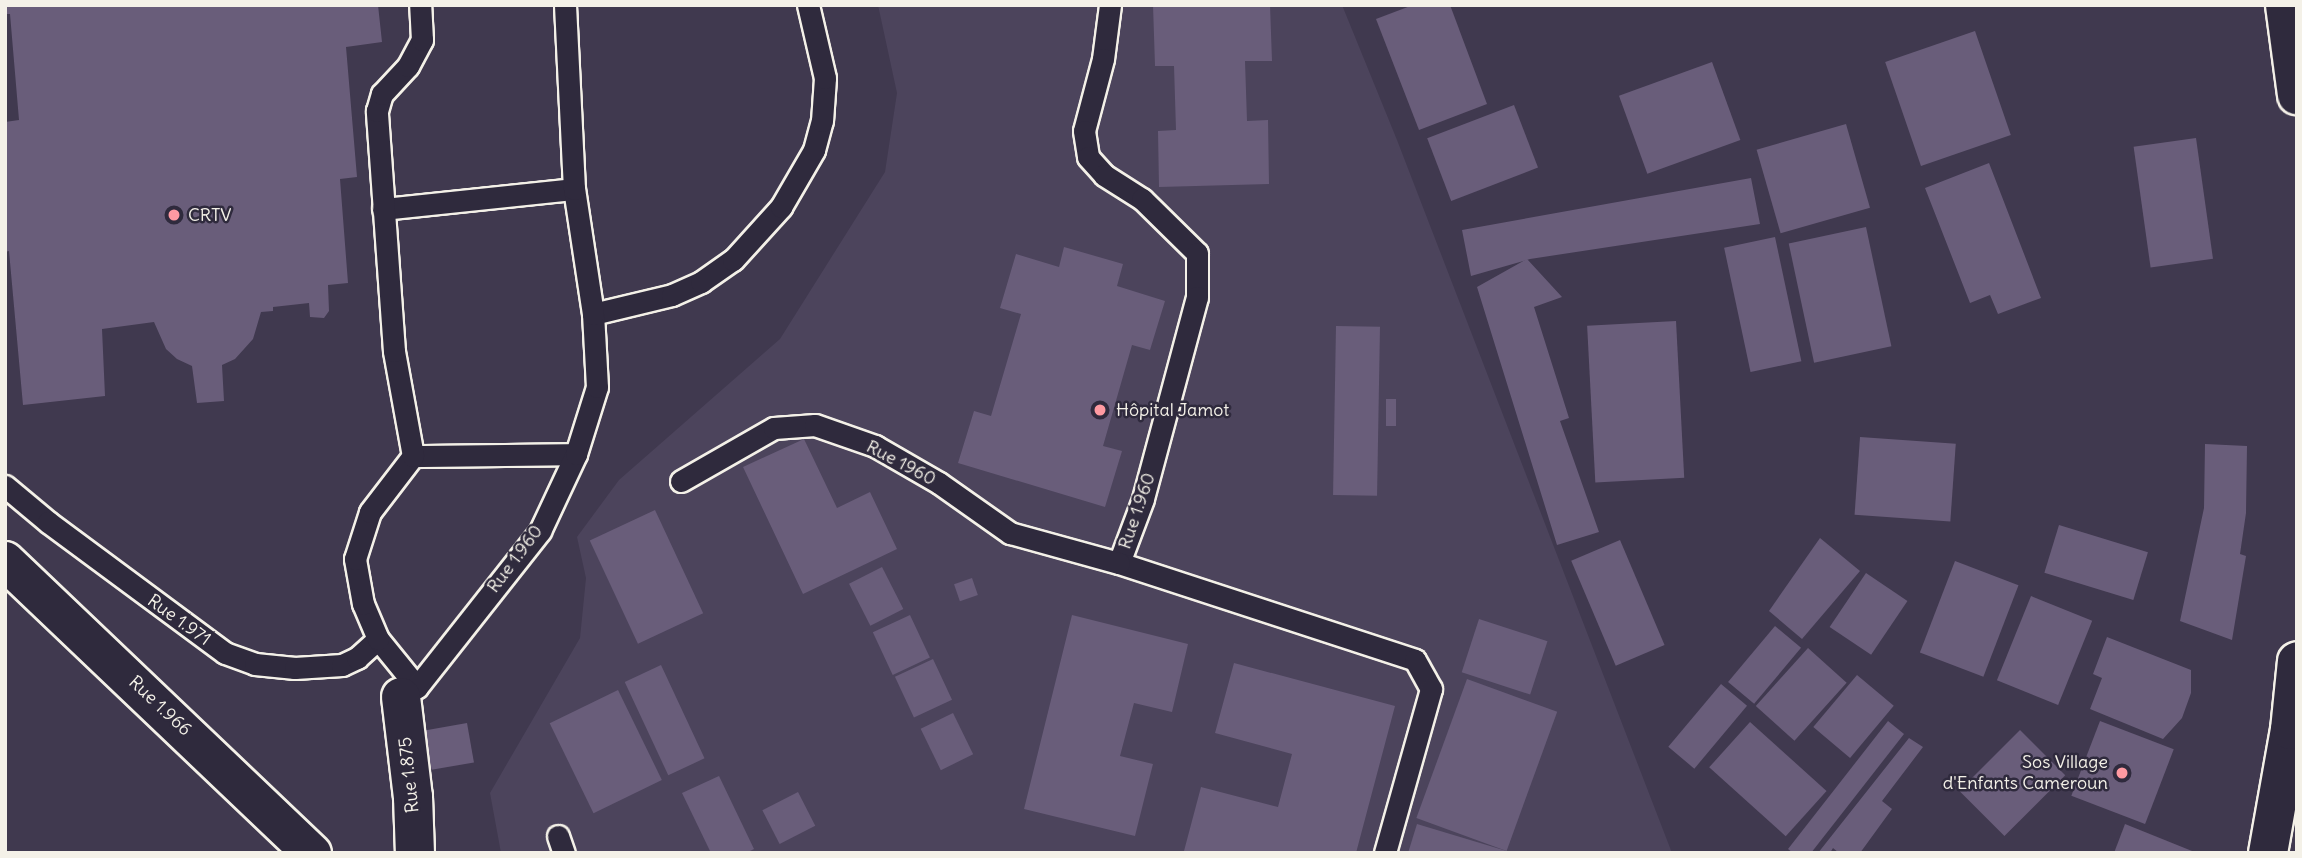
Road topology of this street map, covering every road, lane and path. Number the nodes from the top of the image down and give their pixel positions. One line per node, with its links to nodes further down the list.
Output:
1 (419, 5): 8 (lane)
2 (565, 5): 7 (lane, Rue 1.960)
3 (808, 5): 9 (lane)
4 (1110, 5): 14 (lane, Rue 1.960)
5 (2285, 5): 6 (street)
6 (2297, 95)
7 (574, 189): 8 (lane); 9 (lane, Rue 1.960)
8 (383, 209): 11 (lane)
9 (593, 314): 10 (lane, Rue 1.960)
10 (576, 454): 11 (lane); 18 (lane, Rue 1.960)
11 (413, 456): 16 (lane)
12 (681, 481): 14 (lane, Rue 1960)
13 (5, 486): 16 (lane, Rue 1.971)
14 (1119, 563): 22 (lane, Rue 1.960)
15 (9, 571): 20 (street, Rue 1.966)
16 (378, 639): 18 (lane)
17 (2297, 661): 19 (street)
18 (409, 692): 21 (street, Rue 1.875)
19 (2293, 730): 23 (street)
20 (312, 853)
21 (415, 853)
22 (1385, 853)
23 (2268, 853)

